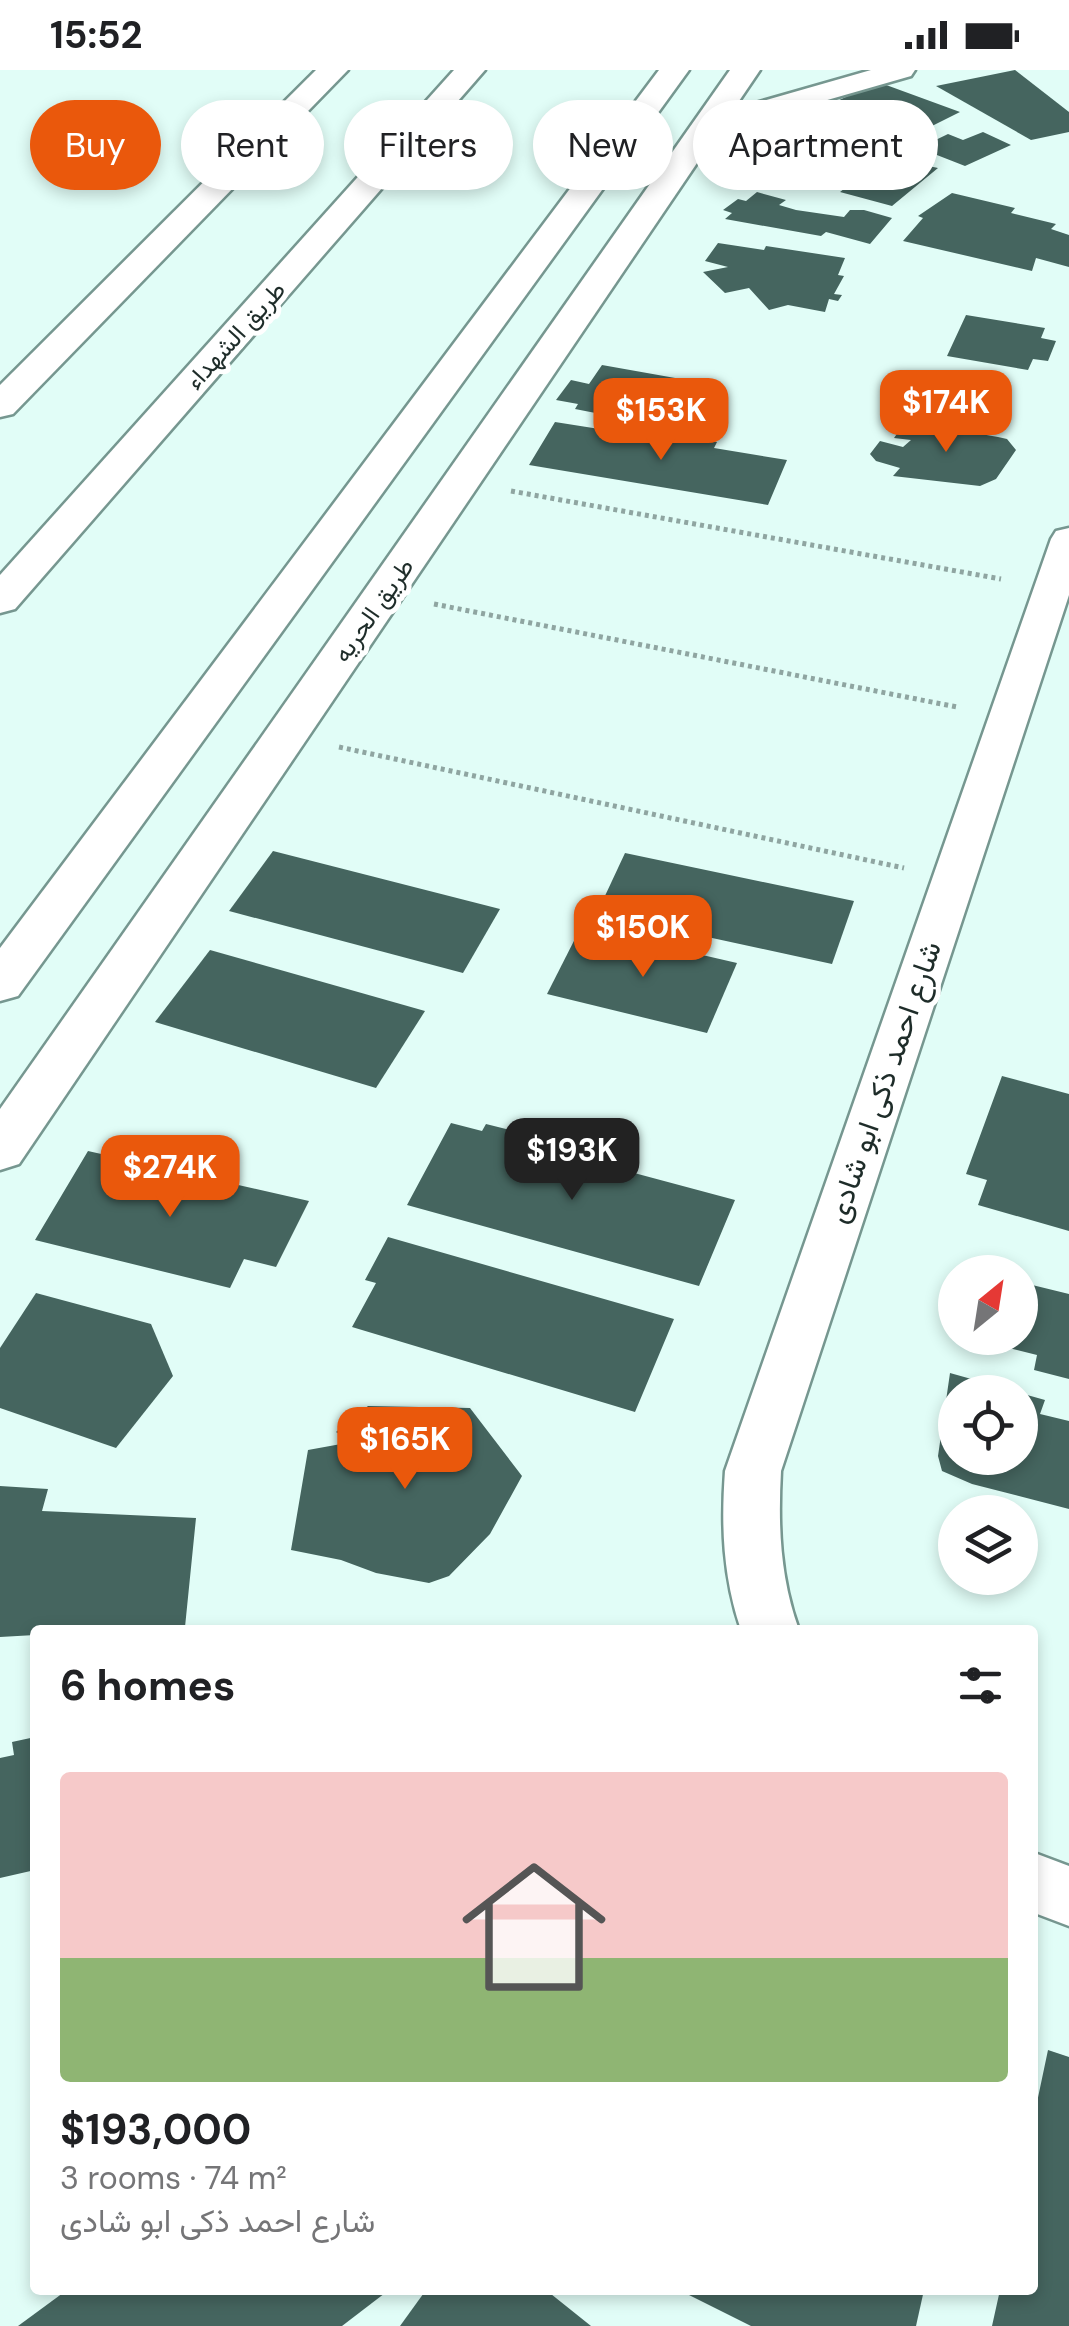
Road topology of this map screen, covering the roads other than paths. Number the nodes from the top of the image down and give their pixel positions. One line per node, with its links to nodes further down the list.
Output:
1 (333, 70): 9 (street)
2 (470, 70): 11 (street, طريق الشهداء)
3 (674, 70): 12 (street)
4 (745, 70): 6 (street, طريق الحريه)
5 (901, 70): 7 (street)
6 (724, 100)
7 (797, 100)
8 (693, 145): 13 (street, طريق الحريه)
9 (0, 406)
10 (1069, 540): 14 (street, شارع احمد ذكى ابو شادى)
11 (0, 600)
12 (0, 984)
13 (0, 1150)
14 (768, 1625)
15 (1038, 1884): 16 (street)
16 (1069, 1896)

